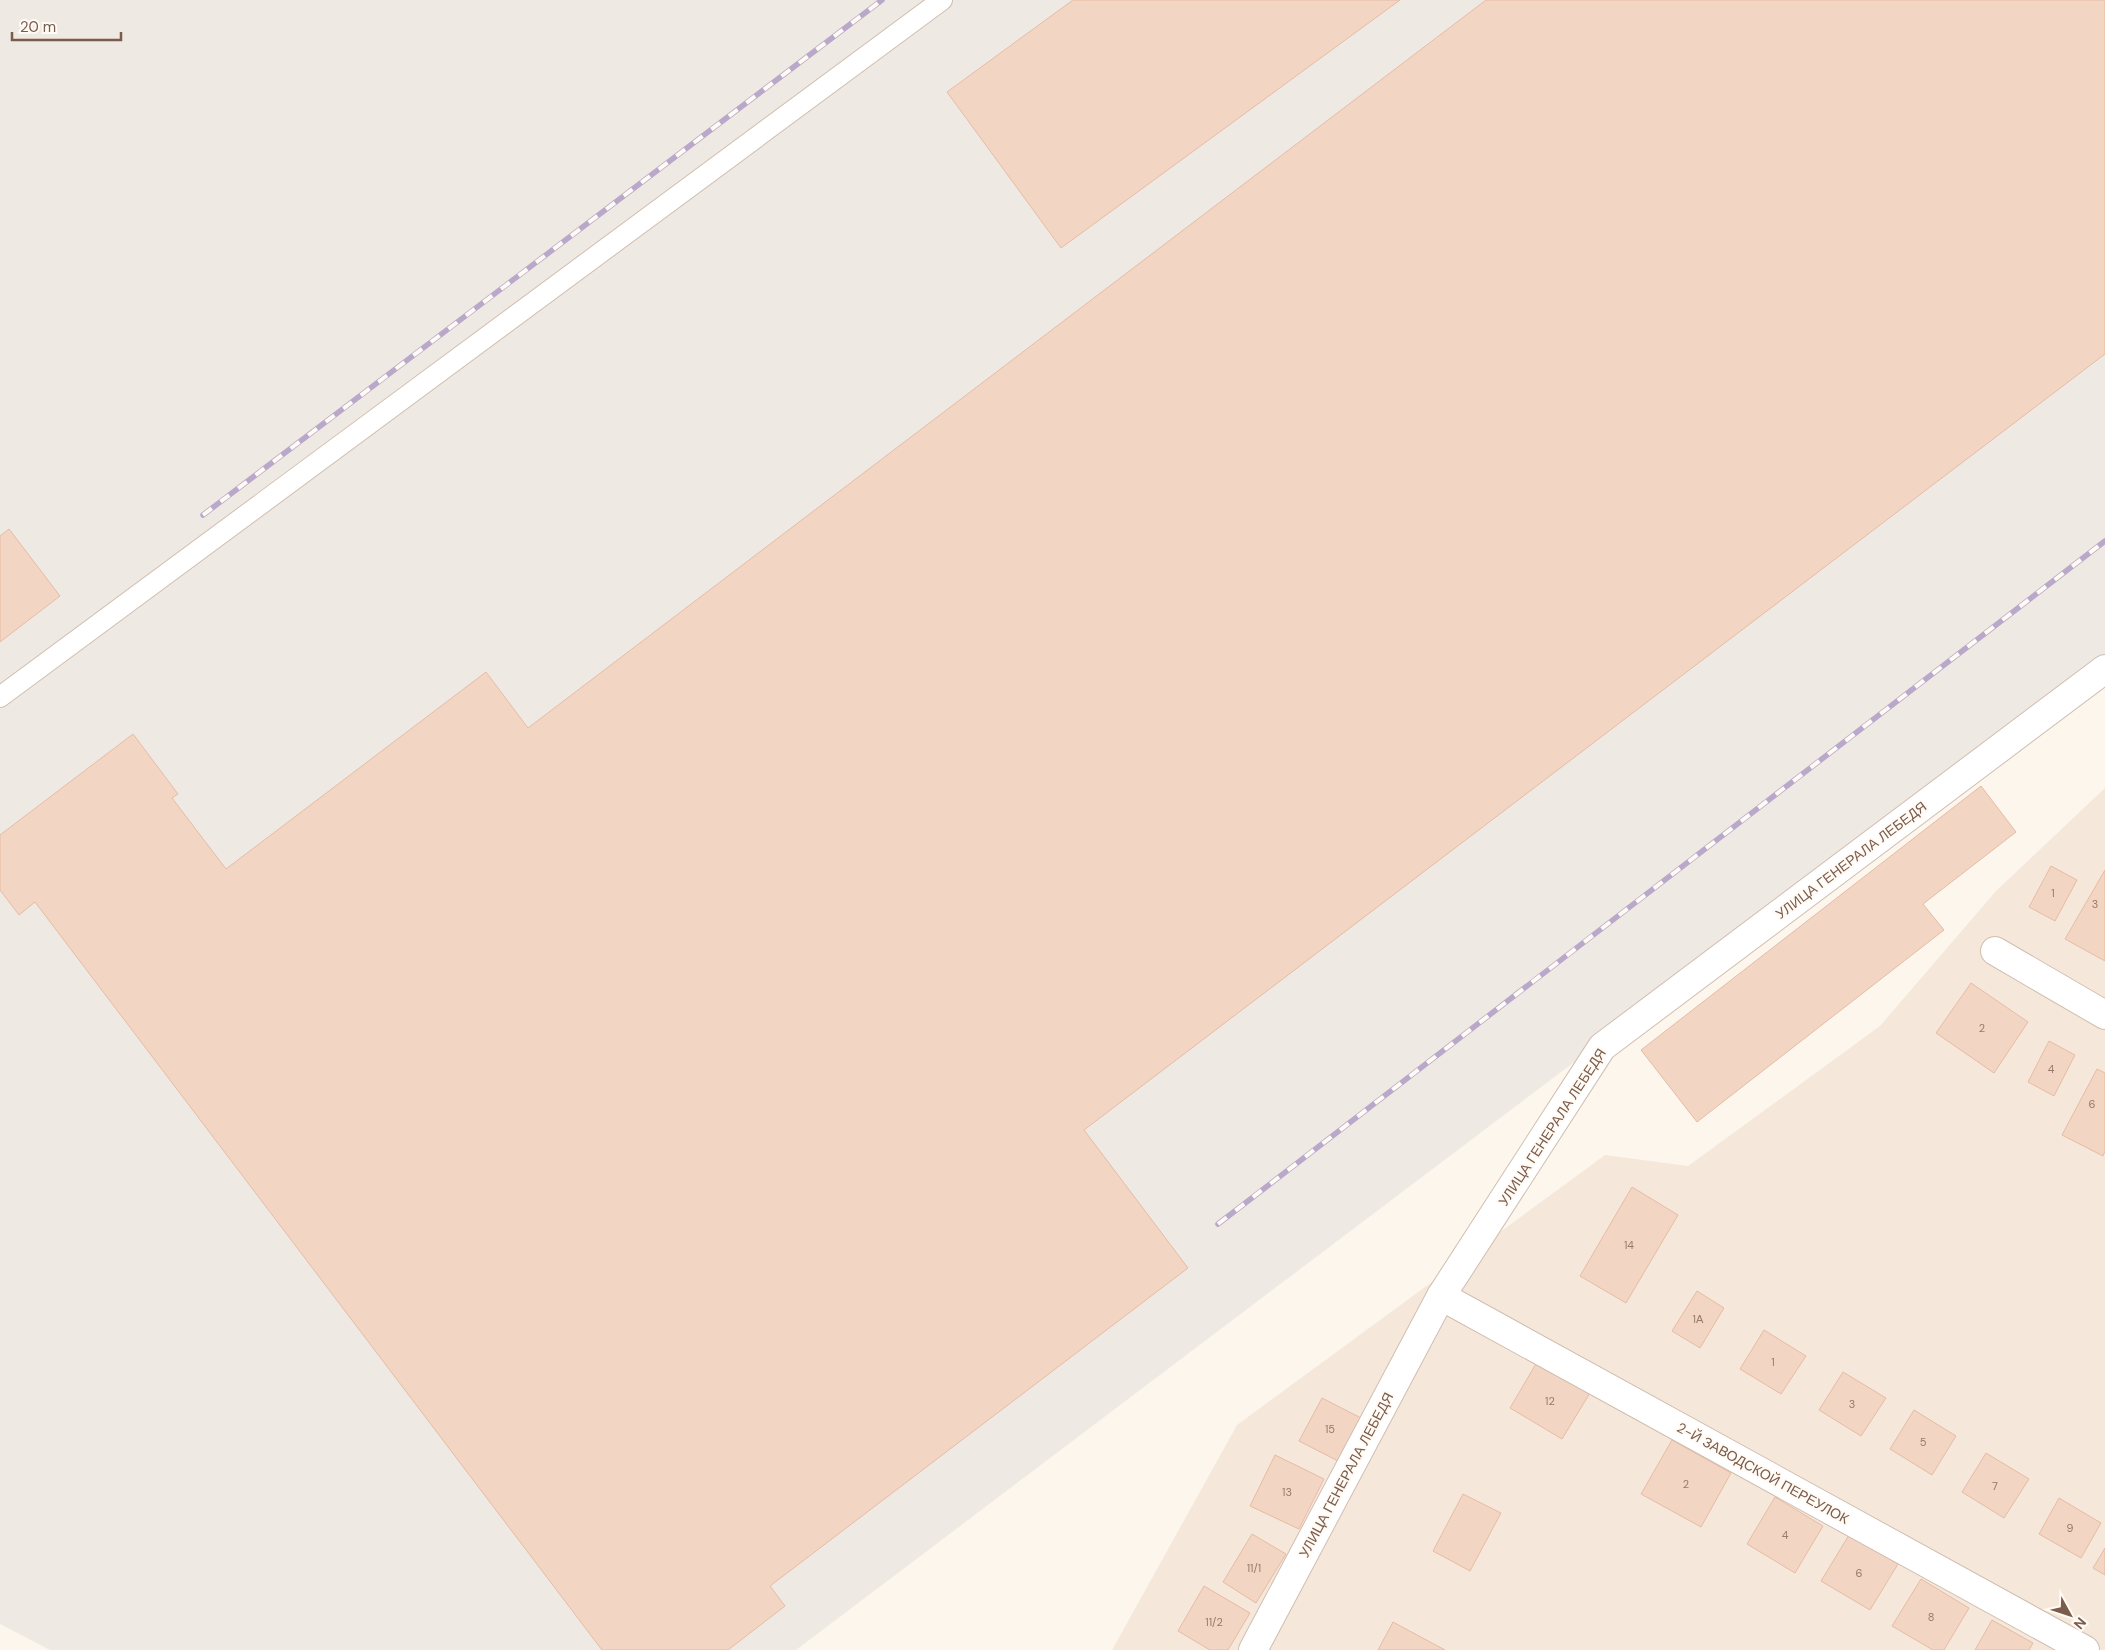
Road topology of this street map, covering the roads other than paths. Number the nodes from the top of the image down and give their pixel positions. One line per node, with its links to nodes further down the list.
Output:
1 (942, 0): 3 (lane)
2 (2105, 669): 6 (street, УЛИЦА ГЕНЕРАЛА ЛЕБЕДЯ)
3 (0, 697)
4 (1995, 951): 5 (street)
5 (2105, 1015)
6 (1441, 1296): 7 (street, УЛИЦА ГЕНЕРАЛА ЛЕБЕДЯ); 8 (street, 2-Й ЗАВОДСКОЙ ПЕРЕУЛОК)
7 (1253, 1650)
8 (2085, 1650)

